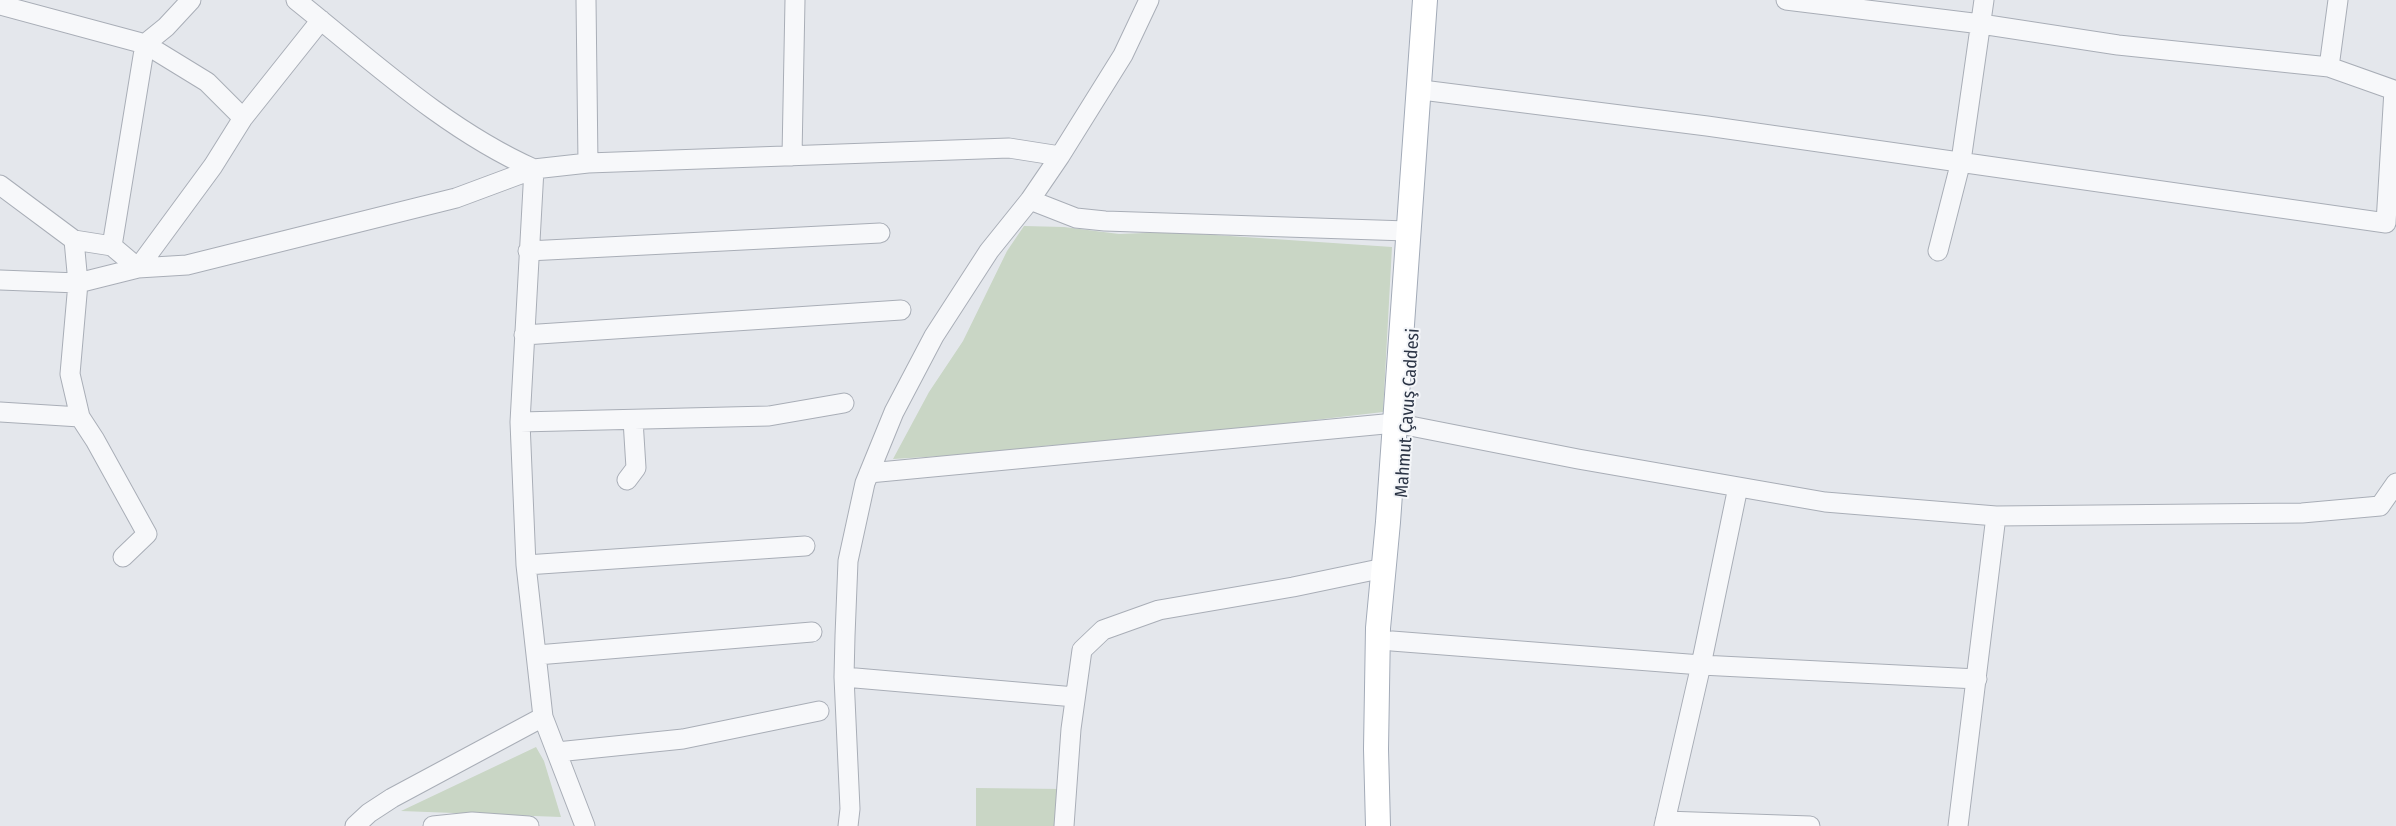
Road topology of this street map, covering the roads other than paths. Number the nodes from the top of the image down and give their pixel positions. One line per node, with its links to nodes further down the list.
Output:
1 (296, 0): 12 (street)
2 (586, 0): 21 (street)
3 (795, 0): 18 (street)
4 (1149, 0): 19 (street)
5 (1425, 0): 25 (main road)
6 (1437, 0): 16 (main road, Mahmut Çavuş Caddesi)
7 (1786, 0): 13 (street)
8 (1984, 0): 13 (street)
9 (2338, 0): 15 (street)
10 (182, 3): 14 (street)
11 (0, 4): 14 (street)
12 (321, 20): 17 (street); 22 (street)
13 (1981, 24): 15 (street); 20 (street)
14 (145, 44): 17 (street); 28 (street)
15 (2329, 67): 20 (street)
16 (1430, 91): 20 (street); 41 (main road, Mahmut Çavuş Caddesi)
17 (242, 118): 31 (street)
18 (792, 156): 19 (street); 21 (street)
19 (1060, 156): 24 (street)
20 (1962, 162): 30 (street)
21 (588, 163): 22 (street)
22 (534, 169): 29 (street); 31 (street)
23 (1, 187): 27 (street)
24 (1030, 200): 25 (street); 42 (street)
25 (1408, 231): 41 (main road)
26 (880, 233): 29 (street)
27 (74, 240): 28 (street); 33 (street)
28 (112, 246): 31 (street)
29 (528, 251): 35 (street)
30 (1938, 251)
31 (138, 268): 33 (street)
32 (0, 280): 33 (street)
33 (78, 283): 38 (street)
34 (901, 310): 35 (street)
35 (524, 335): 40 (street)
36 (844, 403): 39 (street)
37 (0, 412): 38 (street)
38 (80, 417): 48 (street)
39 (633, 420): 40 (street); 43 (street)
40 (520, 422): 49 (street)
41 (1401, 424): 42 (street); 45 (street); 50 (main road); 52 (main road, Mahmut Çavuş Caddesi)
42 (869, 473): 55 (street)
43 (627, 480)
44 (2396, 483): 46 (street)
45 (1738, 487): 46 (street); 54 (street)
46 (1996, 516): 56 (street)
47 (805, 546): 49 (street)
48 (122, 557)
49 (526, 565): 53 (street)
50 (1384, 568): 57 (street); 68 (main road)
51 (812, 632): 53 (street)
52 (1392, 641): 54 (street); 69 (main road, Mahmut Çavuş Caddesi)
53 (537, 655): 59 (street)
54 (1701, 665): 56 (street); 61 (street)
55 (844, 677): 57 (street); 66 (street)
56 (1977, 680): 71 (street)
57 (1075, 697): 67 (street)
58 (819, 711): 60 (street)
59 (543, 717): 60 (street); 62 (street)
60 (556, 752): 65 (street)
61 (1665, 824): 70 (street)
62 (355, 826)
63 (433, 826): 64 (street)
64 (529, 826)
65 (586, 826)
66 (848, 826)
67 (1064, 826)
68 (1378, 826)
69 (1394, 826)
70 (1810, 826)
71 (1958, 826)

